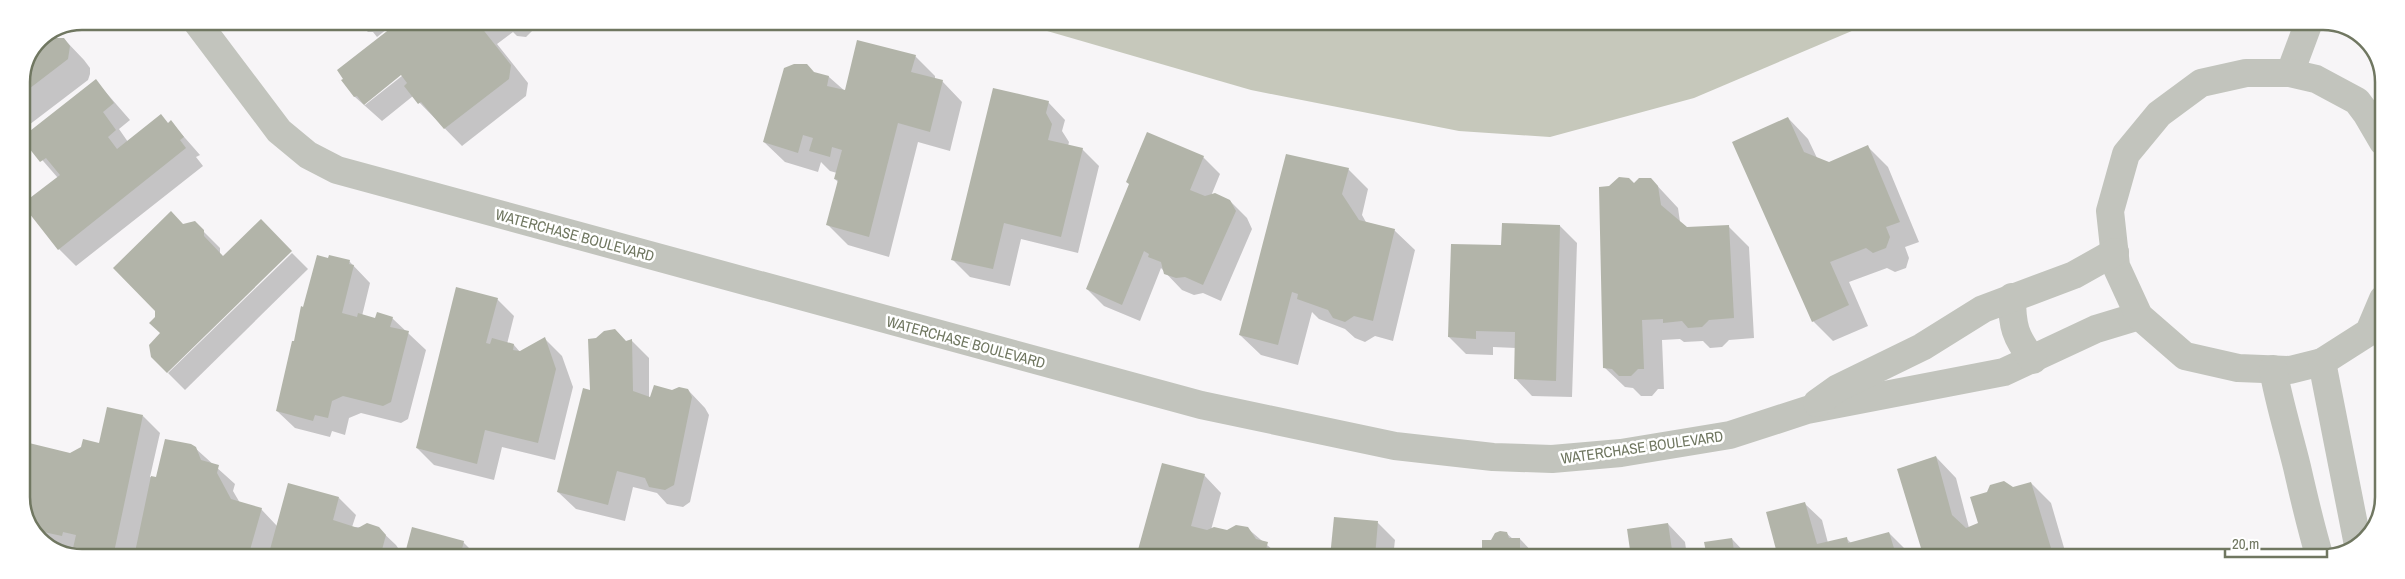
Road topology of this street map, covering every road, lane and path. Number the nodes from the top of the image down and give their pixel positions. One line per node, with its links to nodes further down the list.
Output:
1 (203, 30): 12 (street, WATERCHASE BOULEVARD)
2 (2306, 30): 3 (street)
3 (2290, 73): 4 (street); 5 (street)
4 (2375, 116)
5 (2114, 252): 6 (street, WATERCHASE BOULEVARD); 7 (street)
6 (2012, 297): 9 (street); 12 (street, WATERCHASE BOULEVARD)
7 (2139, 316): 9 (street, WATERCHASE BOULEVARD); 11 (street)
8 (2375, 330): 10 (street)
9 (2033, 360): 12 (street, WATERCHASE BOULEVARD)
10 (2322, 362): 11 (street); 13 (street)
11 (2273, 369): 14 (street)
12 (1807, 410)
13 (2356, 537)
14 (2317, 549)

